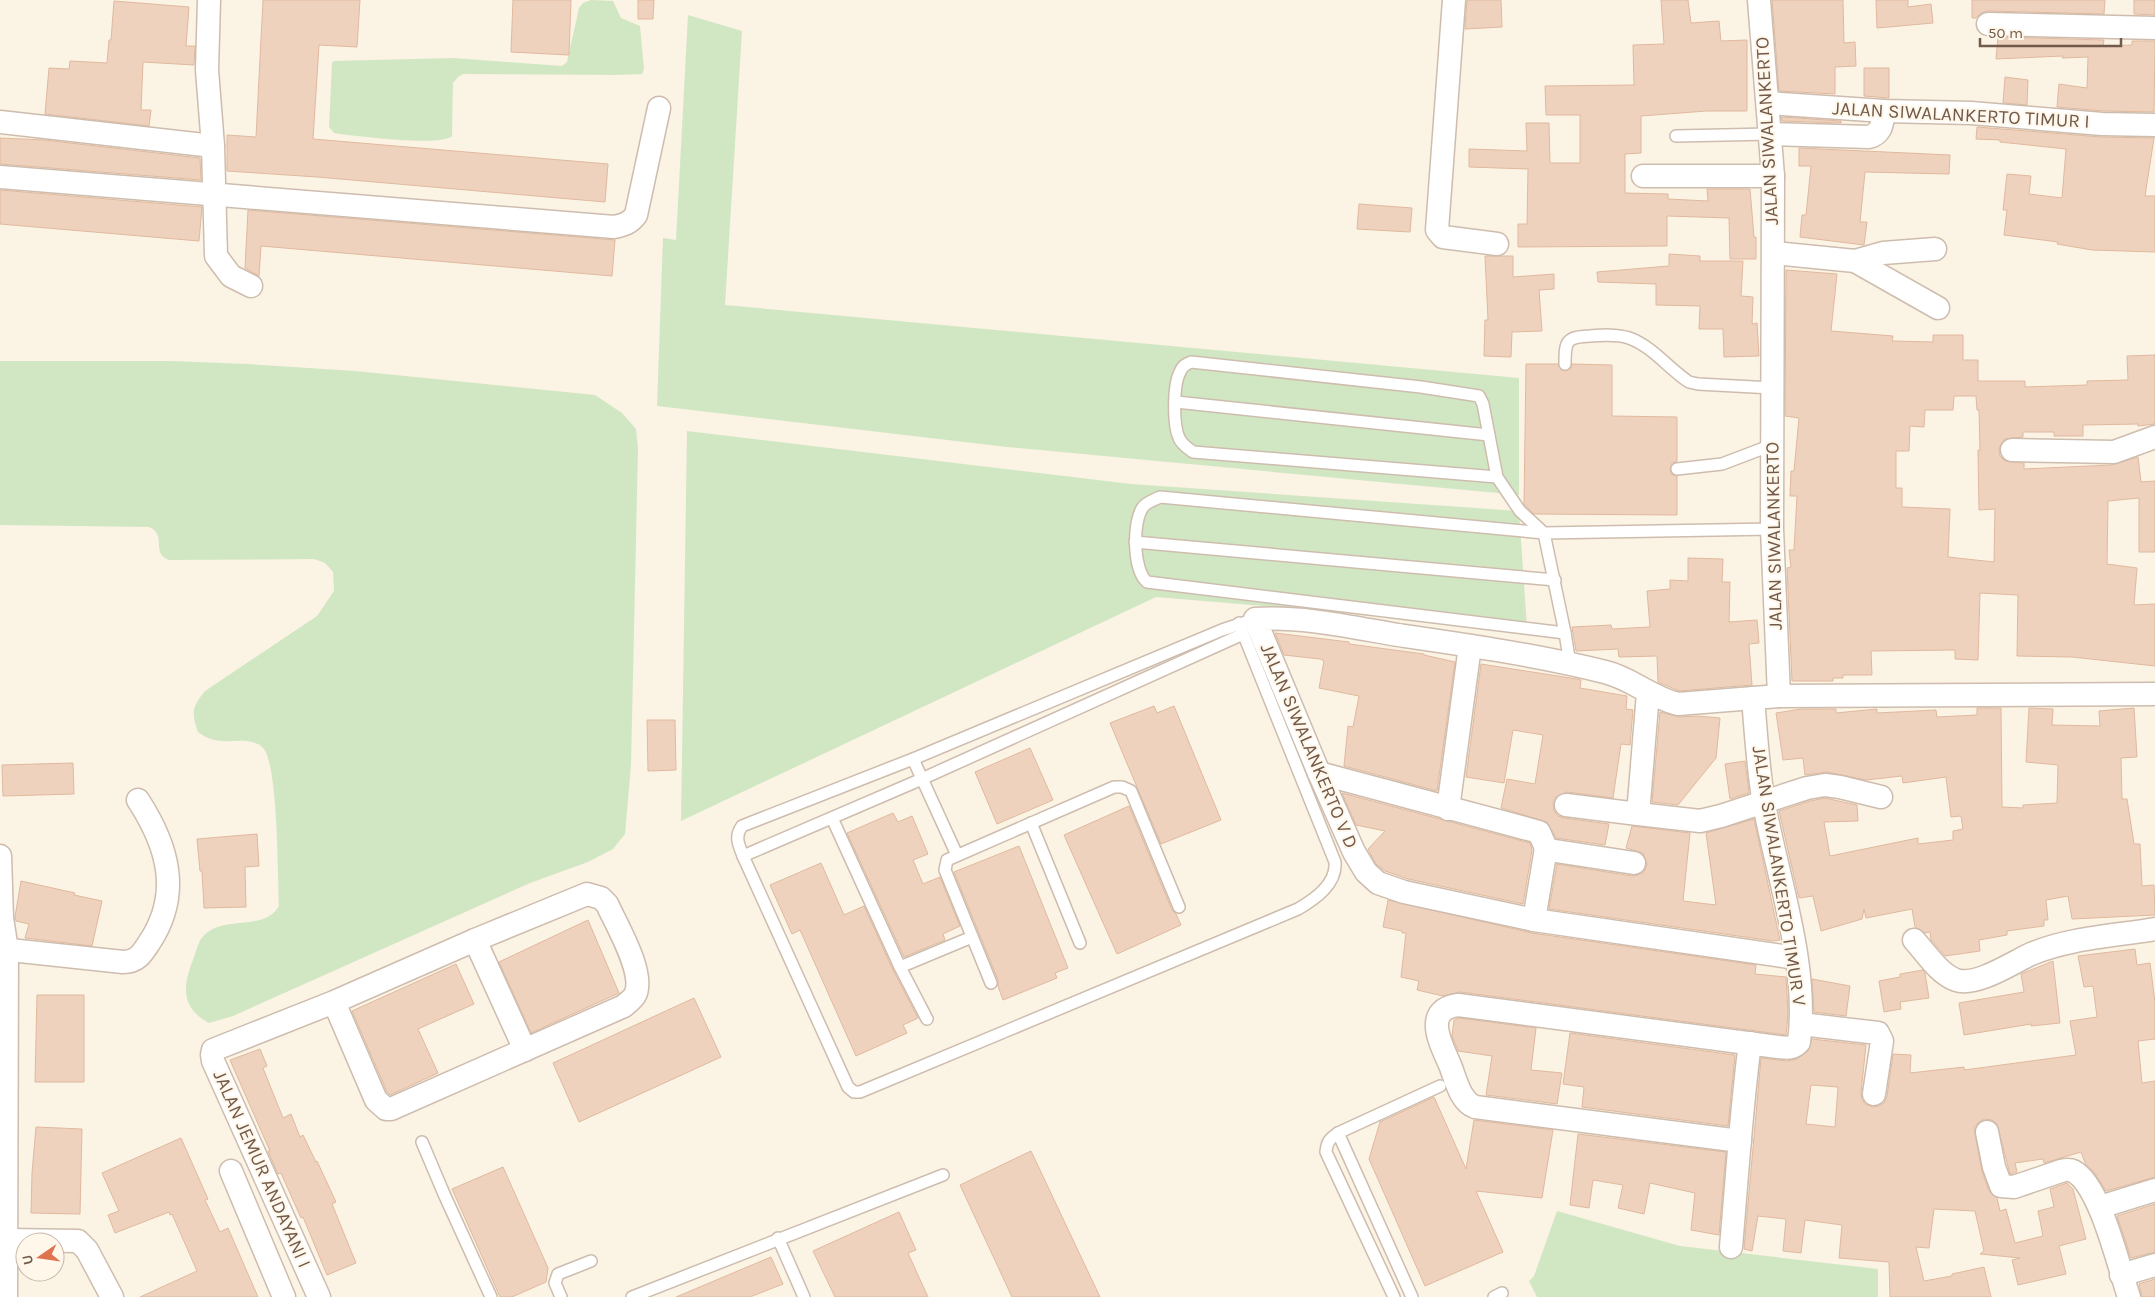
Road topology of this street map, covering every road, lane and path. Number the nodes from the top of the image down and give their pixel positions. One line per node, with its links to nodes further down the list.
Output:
1 (209, 0): 13 (street)
2 (1454, 0): 18 (street)
3 (1759, 0): 6 (street, JALAN SIWALANKERTO)
4 (1988, 24): 5 (street)
5 (2155, 28)
6 (1768, 103): 8 (street, JALAN SIWALANKERTO TIMUR I); 11 (street, JALAN SIWALANKERTO)
7 (659, 108): 17 (street)
8 (1884, 110): 10 (street, JALAN SIWALANKERTO TIMUR I); 11 (street)
9 (0, 122): 13 (street)
10 (2155, 125)
11 (1770, 134): 12 (lane); 15 (street, JALAN SIWALANKERTO)
12 (1676, 136)
13 (213, 146): 17 (street)
14 (1643, 176): 15 (street)
15 (1773, 176): 20 (street, JALAN SIWALANKERTO)
16 (0, 177): 17 (street)
17 (215, 195): 22 (street)
18 (1497, 244)
19 (1935, 249): 21 (street)
20 (1774, 253): 21 (street); 25 (street, JALAN SIWALANKERTO)
21 (1855, 261): 23 (street)
22 (250, 286)
23 (1938, 308)
24 (1565, 364): 25 (lane)
25 (1772, 388): 29 (street, JALAN SIWALANKERTO)
26 (1176, 402): 27 (lane); 27 (lane); 32 (lane)
27 (1489, 435): 32 (lane)
28 (2155, 437): 30 (street)
29 (1772, 445): 31 (lane); 33 (street, JALAN SIWALANKERTO)
30 (2012, 450)
31 (1677, 469)
32 (1496, 477): 34 (lane)
33 (1772, 529): 34 (lane); 43 (street, JALAN SIWALANKERTO)
34 (1544, 533): 35 (lane); 36 (lane)
35 (1135, 542): 36 (lane); 38 (lane)
36 (1555, 580): 38 (lane)
37 (1246, 626): 39 (street); 46 (lane); 47 (street, JALAN SIWALANKERTO V D); 48 (lane); 60 (lane)
38 (1565, 633): 40 (lane)
39 (1470, 646): 40 (street); 53 (street)
40 (1570, 664): 41 (street)
41 (1648, 693): 44 (street); 54 (street)
42 (2155, 694): 43 (street); 45 (street)
43 (1779, 696): 44 (street)
44 (1753, 698): 51 (street, JALAN SIWALANKERTO TIMUR V)
45 (2155, 698)
46 (912, 759): 48 (lane); 60 (lane)
47 (1318, 773): 53 (street); 63 (street, JALAN SIWALANKERTO V D)
48 (921, 779): 55 (lane); 58 (lane)
49 (1881, 797): 51 (street)
50 (138, 800): 69 (street)
51 (1764, 803): 54 (street); 70 (street, JALAN SIWALANKERTO TIMUR V)
52 (1566, 805): 54 (street)
53 (1448, 809): 57 (street)
54 (1638, 814)
55 (832, 818): 60 (lane); 71 (lane)
56 (1031, 823): 58 (lane); 62 (lane); 68 (lane)
57 (1546, 848): 61 (street); 63 (street)
58 (957, 855): 65 (lane)
59 (0, 856): 69 (street)
60 (743, 856)
61 (1634, 864)
62 (1179, 906)
63 (1534, 920): 70 (street)
64 (2155, 929): 67 (street)
65 (972, 937): 71 (lane); 72 (lane)
66 (475, 940): 73 (street, JALAN JEMUR ANDAYANI I); 77 (street); 77 (street, JALAN JEMUR ANDAYANI I)
67 (1914, 940)
68 (1080, 942)
69 (4, 950): 89 (street)
70 (1796, 958): 75 (street, JALAN SIWALANKERTO TIMUR V)
71 (900, 966): 74 (lane)
72 (991, 983)
73 (334, 1002): 77 (street, JALAN JEMUR ANDAYANI I); 99 (street, JALAN JEMUR ANDAYANI I)
74 (927, 1019)
75 (1801, 1024): 76 (street, JALAN SIWALANKERTO TIMUR V); 79 (street)
76 (1750, 1043): 82 (street); 82 (street, JALAN SIWALANKERTO TIMUR V)
77 (525, 1050)
78 (1440, 1086): 81 (lane)
79 (1874, 1094)
80 (1987, 1132): 87 (street)
81 (1338, 1133): 92 (lane); 94 (lane)
82 (1740, 1141): 90 (street)
83 (422, 1142): 100 (lane)
84 (231, 1171): 98 (street)
85 (943, 1175): 88 (lane)
86 (2155, 1190): 87 (street)
87 (2100, 1207): 95 (street)
88 (778, 1238): 102 (lane); 103 (lane)
89 (7, 1240): 96 (street); 97 (street)
90 (1731, 1248)
91 (591, 1261): 101 (lane)
92 (1398, 1265): 94 (lane); 105 (lane)
93 (2155, 1265): 95 (street)
94 (1383, 1273): 104 (lane)
95 (2121, 1275): 106 (street)
96 (6, 1297)
97 (112, 1297)
98 (284, 1297)
99 (319, 1297)
100 (491, 1297)
101 (561, 1297)
102 (632, 1297)
103 (804, 1297)
104 (1394, 1297)
105 (1412, 1297)
106 (2129, 1297)

